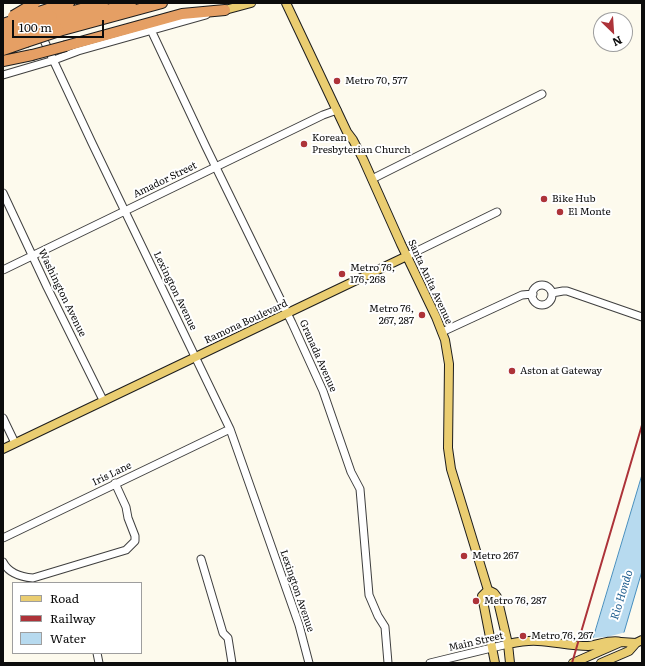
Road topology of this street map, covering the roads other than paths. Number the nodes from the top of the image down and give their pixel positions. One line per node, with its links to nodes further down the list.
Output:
1 (27, 3): 16 (street, Lexington Avenue)
2 (35, 3): 11 (highway, bridge)
3 (69, 3): 10 (highway)
4 (103, 3): 10 (highway)
5 (131, 3): 10 (highway)
6 (162, 3): 10 (highway)
7 (251, 3): 9 (main road)
8 (286, 3): 20 (main road, Santa Anita Avenue)
9 (225, 10): 12 (street); 17 (highway, bridge)
10 (54, 21): 11 (highway, bridge); 11 (highway, bridge)
11 (16, 27): 13 (highway); 14 (highway); 15 (highway)
12 (151, 30): 16 (street); 21 (street, Granada Avenue)
13 (3, 32)
14 (3, 41)
15 (3, 50)
16 (54, 60): 18 (street); 24 (street, Lexington Avenue)
17 (3, 61)
18 (3, 75)
19 (542, 94): 22 (street)
20 (337, 110): 21 (street, Amador Street); 22 (main road, Santa Anita Avenue)
21 (215, 167): 24 (street, Amador Street); 31 (street, Granada Avenue)
22 (372, 179): 27 (main road, Santa Anita Avenue)
23 (3, 193): 26 (street, Washington Avenue)
24 (125, 212): 26 (street, Amador Street); 34 (street, Lexington Avenue)
25 (497, 212): 27 (street, Ramona Boulevard)
26 (32, 256): 28 (street, Amador Street); 35 (street, Washington Avenue)
27 (407, 256): 31 (main road, Ramona Boulevard); 33 (main road, Santa Anita Avenue)
28 (3, 270)
29 (552, 293): 30 (street); 30 (street); 32 (street)
30 (532, 294): 33 (street)
31 (287, 314): 34 (main road, Ramona Boulevard); 51 (street, Granada Avenue)
32 (642, 317)
33 (442, 332): 44 (main road, Santa Anita Avenue)
34 (196, 356): 35 (main road, Ramona Boulevard); 37 (street, Lexington Avenue)
35 (104, 400): 38 (main road, Ramona Boulevard)
36 (3, 418): 38 (street)
37 (230, 429): 40 (street, Iris Lane); 50 (street, Lexington Avenue)
38 (15, 444): 39 (main road, Ramona Boulevard)
39 (3, 449)
40 (115, 483): 41 (street, Iris Lane); 43 (street)
41 (3, 538)
42 (200, 559): 49 (street)
43 (3, 562)
44 (488, 590): 47 (main road, Santa Anita Avenue); 48 (main road, Santa Anita Avenue)
45 (639, 641): 46 (main road, Main Street); 56 (main road)
46 (621, 642): 47 (main road, Main Street); 55 (main road)
47 (508, 644): 48 (street, Main Street); 54 (main road, Santa Anita Avenue)
48 (492, 648): 52 (street, Main Street); 53 (main road, Santa Anita Avenue)
49 (232, 663)
50 (309, 663)
51 (388, 663)
52 (430, 663)
53 (495, 663)
54 (510, 663)
55 (572, 663)
56 (601, 663)

